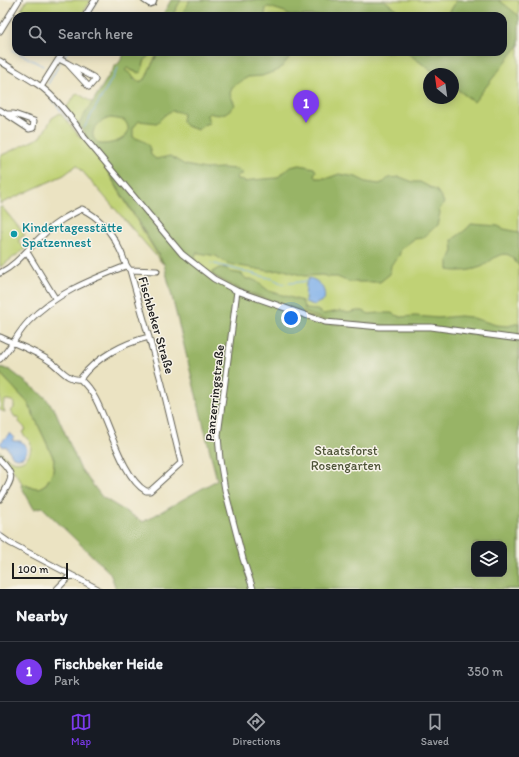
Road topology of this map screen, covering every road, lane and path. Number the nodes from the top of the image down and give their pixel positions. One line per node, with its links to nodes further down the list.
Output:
1 (19, 0): 6 (street)
2 (94, 0): 5 (street)
3 (144, 0): 4 (street)
4 (154, 0)
5 (89, 12)
6 (0, 31)
7 (59, 56): 11 (street)
8 (61, 56): 10 (street)
9 (0, 61): 11 (street)
10 (66, 63): 10 (street)
11 (42, 87): 19 (street)
12 (0, 110): 13 (street)
13 (7, 114): 13 (street)
14 (27, 252): 15 (street, Fischbeker Straße); 18 (street); 20 (street)
15 (126, 266): 16 (street, Fischbeker Straße); 20 (street)
16 (130, 270): 17 (street); 22 (street, Fischbeker Straße)
17 (157, 271)
18 (0, 273)
19 (237, 291): 23 (street); 33 (street, Panzerringstraße)
20 (55, 298): 24 (street)
21 (0, 337): 24 (street)
22 (149, 337): 26 (street); 26 (street, Fischbeker Straße)
23 (519, 339)
24 (13, 343): 25 (street); 26 (street)
25 (0, 359)
26 (80, 379)
27 (0, 460): 28 (street)
28 (0, 499)
29 (0, 536): 30 (street)
30 (71, 574): 31 (street); 32 (street)
31 (57, 589)
32 (98, 589)
33 (253, 589)

